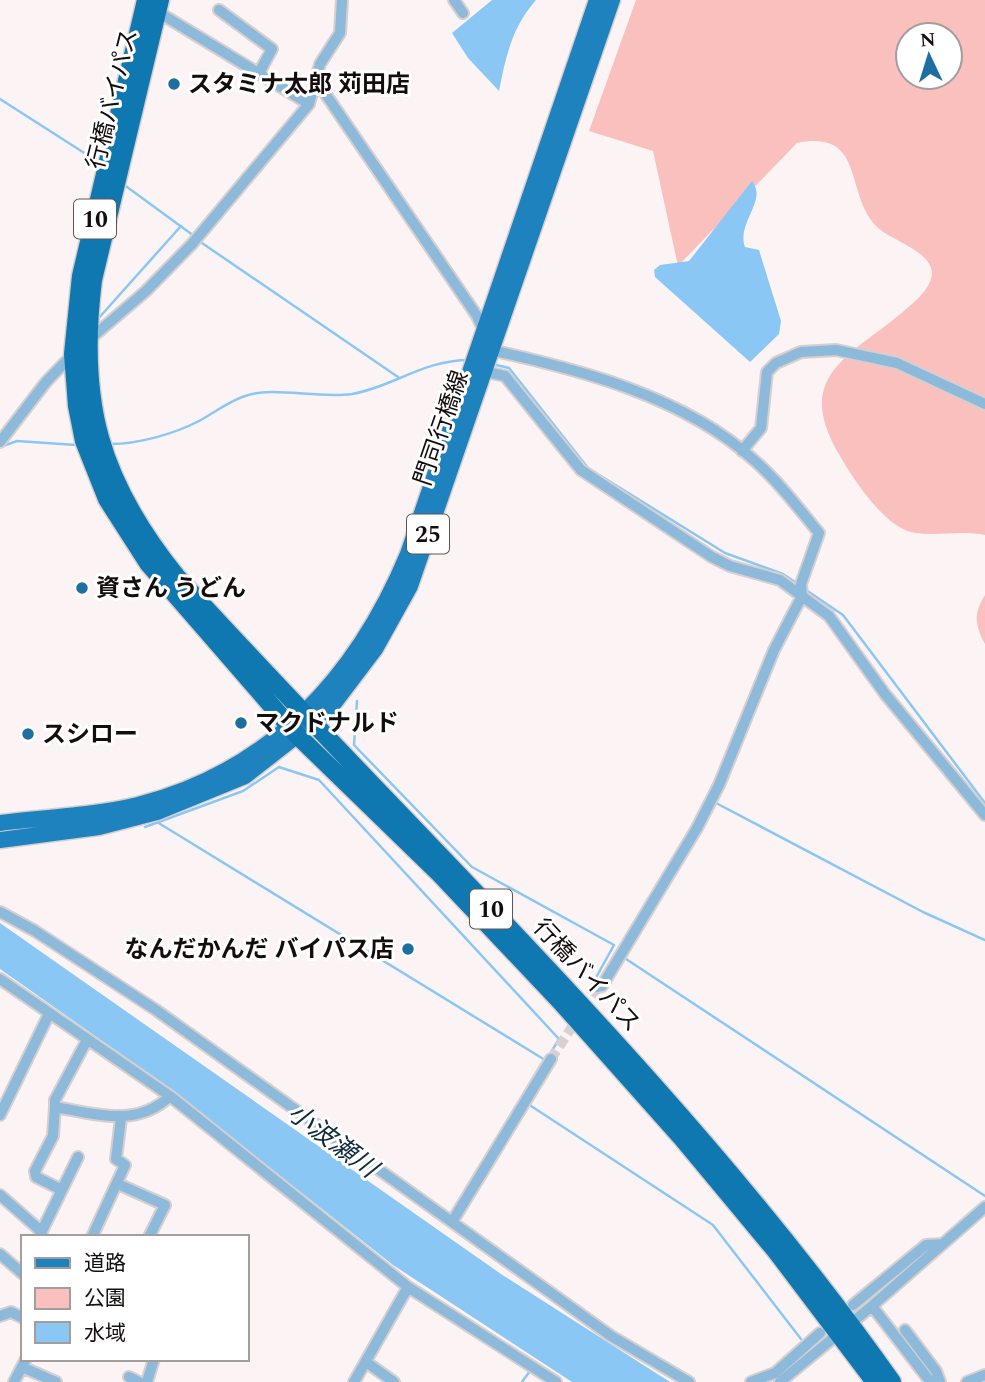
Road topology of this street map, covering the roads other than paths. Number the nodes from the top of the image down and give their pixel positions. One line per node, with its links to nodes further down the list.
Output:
1 (342, 0): 9 (street)
2 (454, 0): 7 (street)
3 (597, 0): 11 (main road, 門司行橋線 / 25)
4 (612, 0): 11 (main road, 門司行橋線 / 25)
5 (154, 4): 8 (street); 12 (highway, 行橋バイパス / 10)
6 (219, 10): 8 (street)
7 (463, 13)
8 (259, 72): 10 (street)
9 (316, 80): 10 (street); 11 (street)
10 (309, 104): 12 (street)
11 (485, 343): 13 (main road, 門司行橋線 / 25); 16 (street)
12 (80, 348): 15 (street); 18 (highway, 行橋バイパス / 10); 19 (highway, 行橋バイパス / 10)
13 (478, 370): 17 (street); 18 (main road, 門司行橋線 / 25)
14 (985, 404): 16 (street)
15 (0, 442)
16 (742, 451): 17 (street)
17 (802, 596): 20 (street); 25 (street)
18 (311, 719): 19 (main road, 門司行橋線 / 25); 49 (highway, 行橋バイパス / 10)
19 (294, 732): 21 (main road, 門司行橋線 / 25); 22 (main road, 門司行橋線 / 25); 49 (highway, 行橋バイパス / 10)
20 (985, 815)
21 (0, 823)
22 (0, 840)
23 (0, 912): 38 (street)
24 (0, 979): 26 (street)
25 (598, 987)
26 (49, 1014): 27 (street); 31 (street)
27 (87, 1040): 29 (street); 30 (street)
28 (551, 1059): 38 (street)
29 (170, 1096): 32 (street); 45 (street)
30 (55, 1107): 32 (street); 35 (street)
31 (0, 1115)
32 (121, 1118): 34 (street)
33 (78, 1157): 35 (street)
34 (118, 1184): 40 (street); 41 (street)
35 (62, 1190): 39 (street)
36 (0, 1195): 39 (street)
37 (985, 1207): 42 (street)
38 (452, 1222): 62 (street)
39 (40, 1234)
40 (93, 1235)
41 (150, 1235)
42 (943, 1244): 46 (street); 49 (street)
43 (0, 1254): 44 (street)
44 (21, 1271)
45 (408, 1287): 53 (street); 61 (street)
46 (872, 1306): 49 (street); 67 (street)
47 (0, 1316): 48 (street)
48 (21, 1317)
49 (847, 1321): 64 (street); 65 (highway, 行橋バイパス / 10); 66 (highway, 行橋バイパス / 10)
50 (905, 1330): 67 (street)
51 (820, 1333): 63 (street)
52 (153, 1361): 58 (street)
53 (366, 1362): 59 (street); 60 (street)
54 (24, 1363): 56 (street); 57 (street)
55 (985, 1375): 68 (street)
56 (14, 1382)
57 (56, 1382)
58 (147, 1382)
59 (355, 1382)
60 (394, 1382)
61 (556, 1382)
62 (689, 1382)
63 (751, 1382)
64 (780, 1382)
65 (876, 1382)
66 (892, 1382)
67 (937, 1382)
68 (967, 1382)

